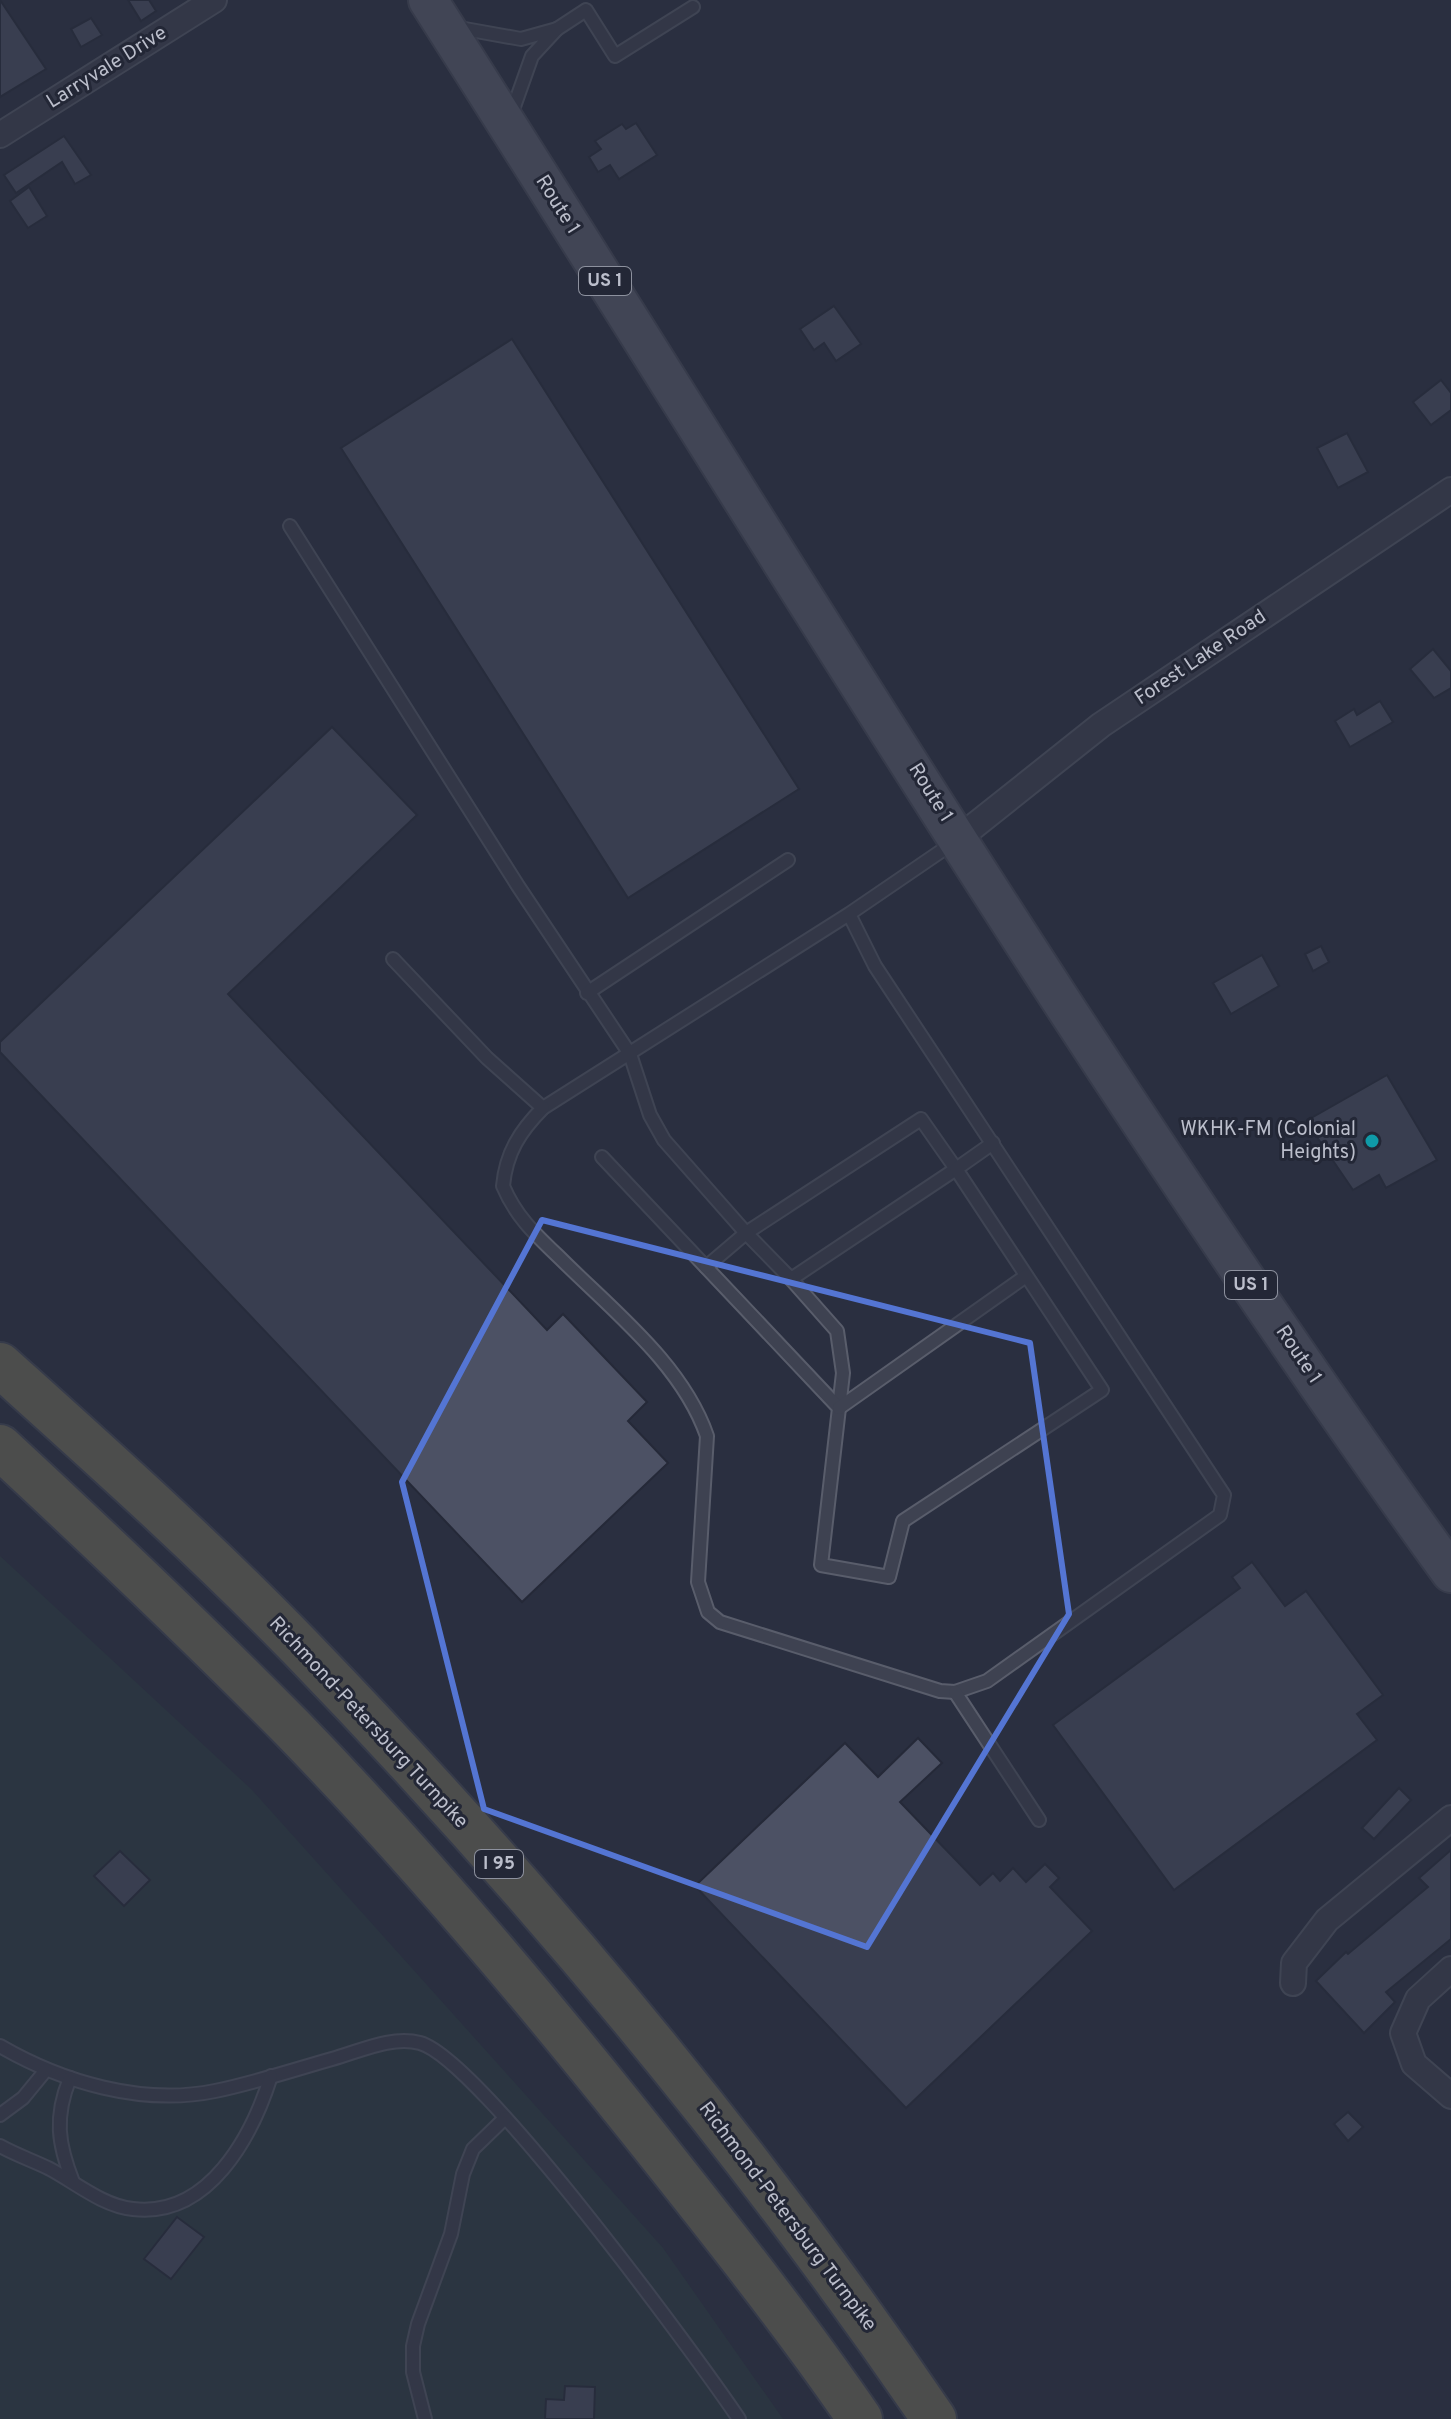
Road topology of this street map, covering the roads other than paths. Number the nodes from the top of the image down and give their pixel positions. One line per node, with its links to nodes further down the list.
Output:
1 (214, 0): 6 (street, Larryvale Drive)
2 (693, 7): 4 (lane)
3 (436, 12): 4 (lane); 5 (main road, Route 1 / US 1)
4 (557, 29): 5 (lane)
5 (508, 126): 9 (main road, Route 1 / US 1)
6 (0, 135)
7 (1451, 490): 9 (street, Forest Lake Road)
8 (290, 526): 13 (lane)
9 (959, 838): 11 (lane); 26 (main road, Route 1 / US 1)
10 (788, 860): 13 (lane)
11 (849, 914): 14 (lane); 16 (lane)
12 (393, 959): 15 (lane)
13 (587, 993): 14 (lane)
14 (630, 1054): 15 (lane); 19 (lane)
15 (543, 1108): 27 (lane)
16 (993, 1143): 18 (lane); 27 (lane)
17 (602, 1157): 20 (lane)
18 (956, 1169): 19 (lane); 21 (lane); 22 (lane)
19 (746, 1233): 20 (lane); 22 (lane)
20 (706, 1267): 24 (lane)
21 (1026, 1276): 24 (lane); 24 (lane)
22 (791, 1279): 24 (lane)
23 (0, 1365): 44 (highway, Richmond-Petersburg Turnpike / I 95)
24 (839, 1408)
25 (0, 1447): 43 (highway)
26 (1451, 1573)
27 (955, 1692): 29 (lane)
28 (1451, 1818): 31 (street)
29 (1039, 1820)
30 (1451, 1969): 36 (street)
31 (1293, 1983)
32 (0, 2046): 33 (lane)
33 (46, 2070): 35 (lane); 37 (lane)
34 (271, 2076): 35 (lane); 38 (lane); 40 (lane)
35 (70, 2078): 40 (lane)
36 (1451, 2096)
37 (0, 2115)
38 (505, 2118): 41 (lane); 42 (lane)
39 (0, 2146): 40 (lane)
40 (73, 2182)
41 (425, 2419)
42 (739, 2419)
43 (860, 2419)
44 (934, 2419)

